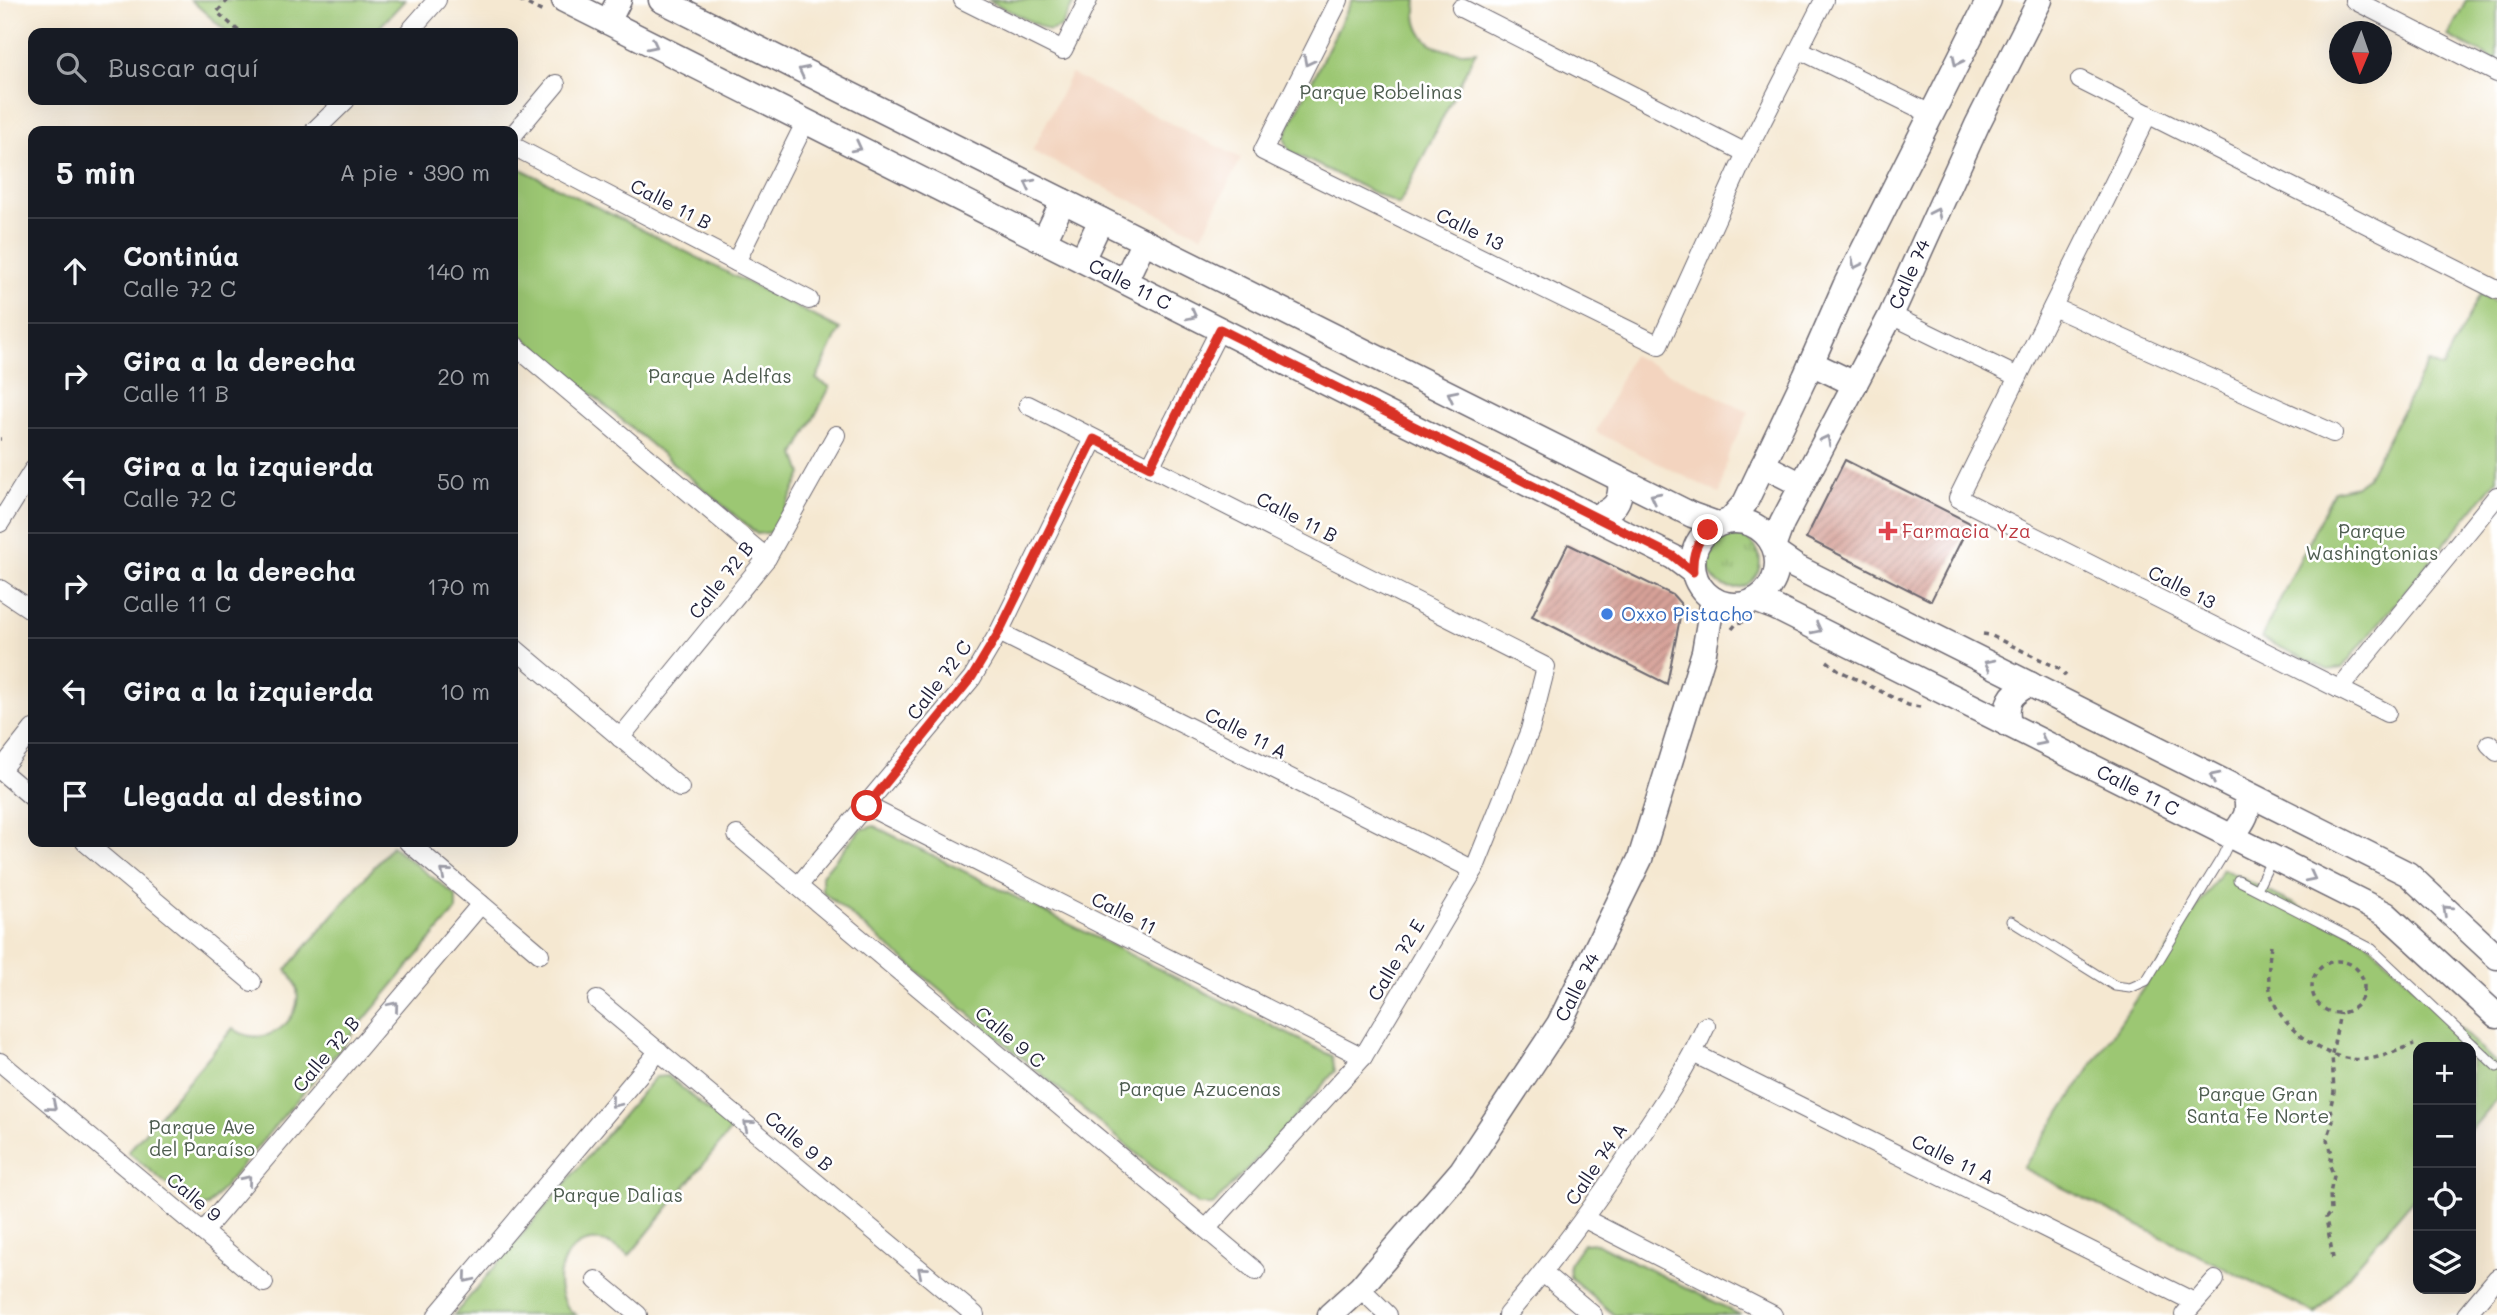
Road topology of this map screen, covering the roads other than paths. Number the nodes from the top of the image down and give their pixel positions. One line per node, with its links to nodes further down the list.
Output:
1 (437, 0): 15 (street)
2 (619, 0): 14 (main road)
3 (661, 0): 28 (main road, one-way to 3)
4 (963, 0): 5 (street)
5 (1087, 0)
6 (1339, 0): 27 (street, Calle 13, one-way to 27)
7 (1824, 0): 16 (street)
8 (1989, 0): 21 (main road, one-way to 21)
9 (2014, 0): 13 (main road)
10 (2354, 0): 17 (street)
11 (1461, 8): 27 (street)
12 (559, 9): 14 (main road, Calle 11 C)
13 (2035, 10): 38 (main road, Calle 74, one-way to 13)
14 (608, 22): 23 (main road, Calle 11 C, one-way to 23)
15 (412, 28)
16 (1800, 50): 21 (street); 27 (street)
17 (2497, 73)
18 (2080, 80): 22 (street)
19 (556, 84): 25 (street)
20 (341, 105): 24 (street)
21 (1931, 114): 41 (main road, one-way to 41)
22 (2148, 114): 35 (street); 37 (street)
23 (806, 121): 30 (main road, Calle 11 C, one-way to 30); 33 (street)
24 (319, 126)
25 (518, 129)
26 (518, 149): 33 (street, Calle 11 B)
27 (1746, 153)
28 (1063, 201): 29 (main road); 30 (main road)
29 (1101, 220): 31 (main road); 32 (main road)
30 (1044, 241): 32 (main road, Calle 11 C)
31 (1144, 242): 34 (main road); 51 (main road, one-way to 31)
32 (1082, 260): 34 (main road, Calle 11 C)
33 (736, 262): 36 (street, Calle 11 B)
34 (1125, 281): 39 (main road, Calle 11 C, one-way to 39)
35 (2497, 290)
36 (809, 300)
37 (2053, 307): 42 (street); 45 (street)
38 (1891, 315): 42 (street); 43 (main road, Calle 74)
39 (1220, 329): 49 (street); 54 (main road, Calle 11 C)
40 (518, 348): 58 (street)
41 (1811, 363): 43 (main road); 48 (main road)
42 (2018, 377): 68 (street, Calle 13)
43 (1855, 384): 52 (main road, Calle 74, one-way to 43)
44 (1028, 405): 47 (street, Calle 11 B)
45 (2333, 433)
46 (836, 435): 58 (street, Calle 72 B)
47 (1094, 439): 49 (street, Calle 11 B); 64 (street, Calle 72 C)
48 (1763, 466): 52 (main road); 55 (main road)
49 (1150, 467): 66 (street, Calle 11 B)
50 (28, 478): 56 (street)
51 (1620, 479): 54 (main road); 55 (main road, one-way to 51)
52 (1802, 485): 57 (main road, Calle 74)
53 (2497, 496): 68 (street)
54 (1594, 517): 59 (main road, Calle 11 C)
55 (1724, 522): 57 (main road); 59 (main road)
56 (0, 523)
57 (1775, 549): 63 (main road); 67 (main road, one-way to 57)
58 (767, 558): 72 (street, Calle 72 B)
59 (1693, 572): 61 (main road)
60 (0, 589): 62 (street)
61 (1713, 599): 63 (main road); 109 (main road, Calle 74)
62 (28, 608)
63 (1753, 611): 70 (main road, Calle 11 C, one-way to 70)
64 (999, 632): 77 (street, Calle 72 C); 83 (street, Calle 11 A)
65 (518, 651): 72 (street)
66 (1546, 667): 83 (street, Calle 72 E)
67 (2029, 684): 70 (main road); 75 (main road, one-way to 67)
68 (2339, 689): 69 (street, Calle 13)
69 (2387, 713)
70 (2009, 725): 79 (main road, Calle 11 C, one-way to 79)
71 (28, 735): 73 (street)
72 (620, 738): 74 (street)
73 (0, 771): 76 (street)
74 (680, 788)
75 (2245, 793): 79 (main road); 90 (main road, one-way to 75)
76 (28, 794)
77 (867, 806): 85 (street, Calle 72 C); 97 (street, Calle 11)
78 (737, 835): 85 (street, Calle 9 C)
79 (2232, 837): 82 (main road, Calle 11 C); 88 (lane)
80 (91, 847): 91 (street)
81 (414, 847): 87 (street, one-way to 81)
82 (2273, 858): 86 (lane); 93 (main road, Calle 11 C, one-way to 93)
83 (1474, 870): 97 (street, Calle 72 E)
84 (2238, 880): 86 (lane)
85 (798, 886): 101 (street, Calle 9 C)
86 (2257, 889): 99 (lane)
87 (481, 904): 89 (street); 102 (street, Calle 72 B, one-way to 87)
88 (2011, 921)
89 (540, 954)
90 (2497, 957)
91 (251, 982)
92 (597, 1000): 95 (street, Calle 9 B)
93 (2497, 1016)
94 (1706, 1026): 96 (street, Calle 74 A)
95 (659, 1051): 111 (street, one-way to 111); 113 (street, Calle 9 B, one-way to 95)
96 (1693, 1054): 100 (street, Calle 74 A); 110 (street, Calle 11 A)
97 (1363, 1057): 101 (street, Calle 72 E)
98 (0, 1062): 102 (street, Calle 9, one-way to 102)
99 (2497, 1067)
100 (1584, 1219): 104 (street, Calle 74 A); 118 (street)
101 (1206, 1229): 103 (street, Calle 9 C)
102 (203, 1232): 108 (street, Calle 9)
103 (1256, 1271)
104 (1543, 1273): 116 (street, Calle 74 A); 117 (street)
105 (2497, 1279): 119 (street)
106 (596, 1280): 112 (street)
107 (2215, 1280): 110 (street)
108 (264, 1283)
109 (1360, 1288): 114 (main road, Calle 74); 115 (street)
110 (2189, 1309)
111 (437, 1315)
112 (638, 1315)
113 (975, 1315)
114 (1330, 1315)
115 (1388, 1315)
116 (1507, 1315)
117 (1593, 1315)
118 (1773, 1315)
119 (2466, 1315)

